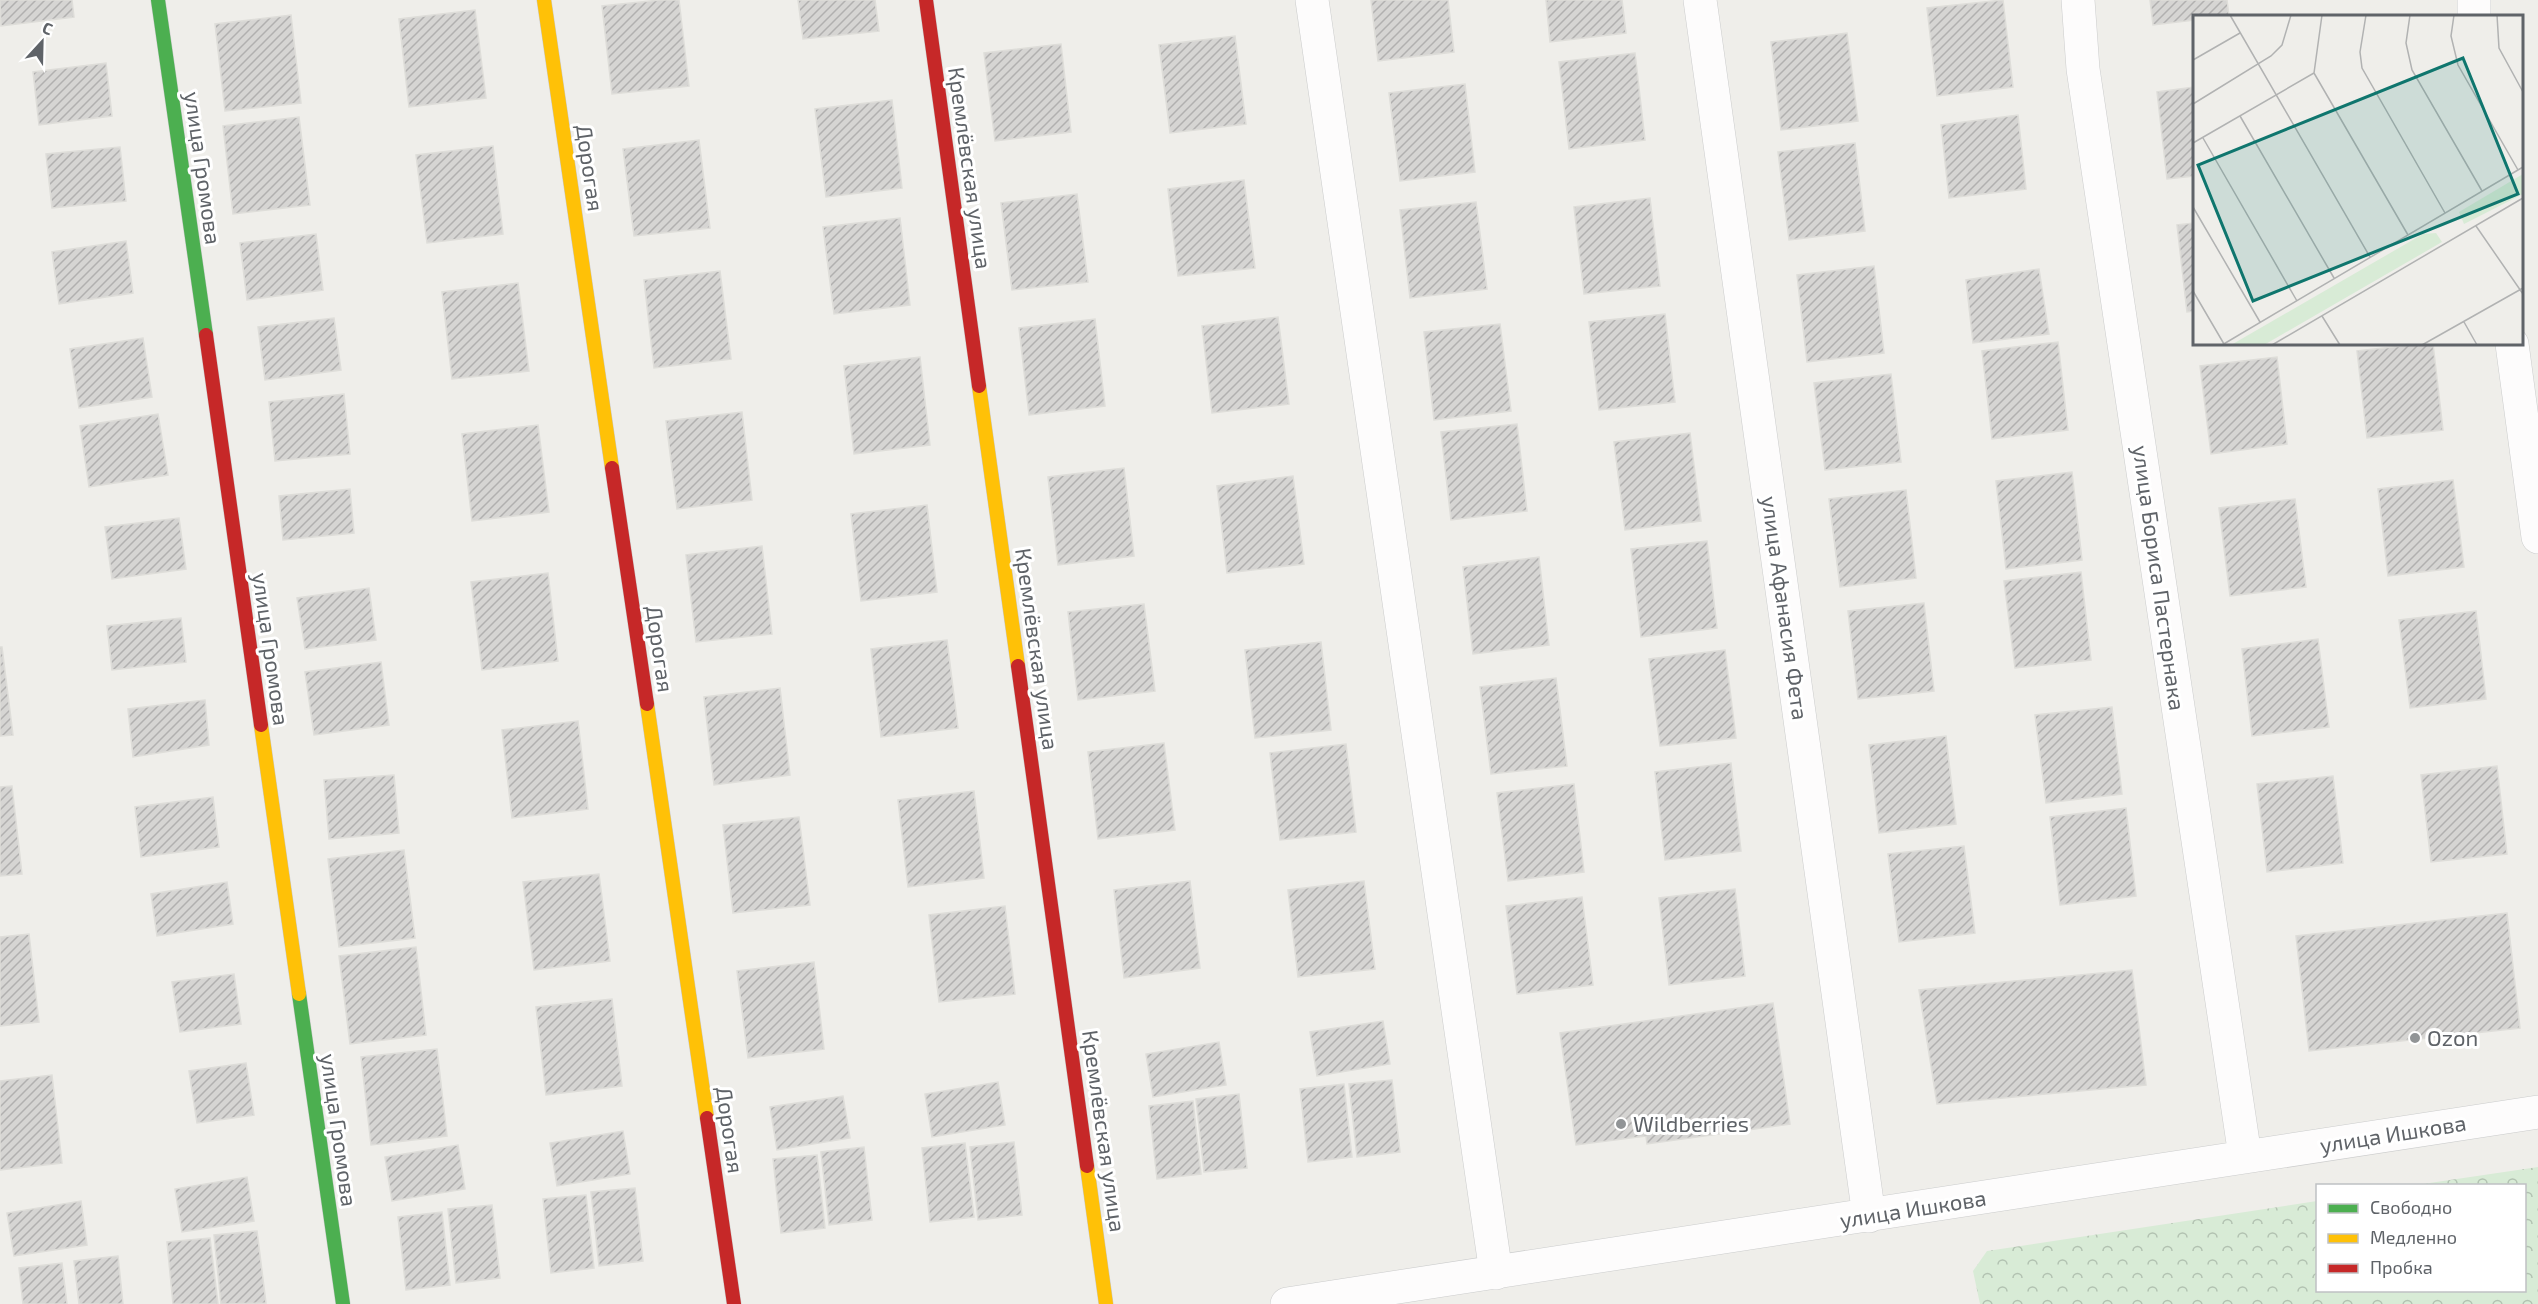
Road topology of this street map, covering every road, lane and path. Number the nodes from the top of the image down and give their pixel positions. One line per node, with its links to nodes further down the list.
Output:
1 (158, 0): 13 (street, улица Громова)
2 (544, 0): 14 (street, Дорогая)
3 (926, 0): 15 (street, Кремлёвская улица)
4 (1312, 0): 12 (street)
5 (1700, 0): 11 (street, улица Афанасия Фета)
6 (2078, 0): 10 (street, улица Бориса Пастернака)
7 (2512, 345): 8 (street)
8 (2538, 537)
9 (2538, 1112): 10 (street, улица Ишкова)
10 (2245, 1156): 11 (street, улица Ишкова)
11 (1869, 1216): 12 (street, улица Ишкова)
12 (1496, 1273): 16 (street, улица Ишкова)
13 (343, 1304)
14 (734, 1304)
15 (1107, 1304)
16 (1287, 1304)

